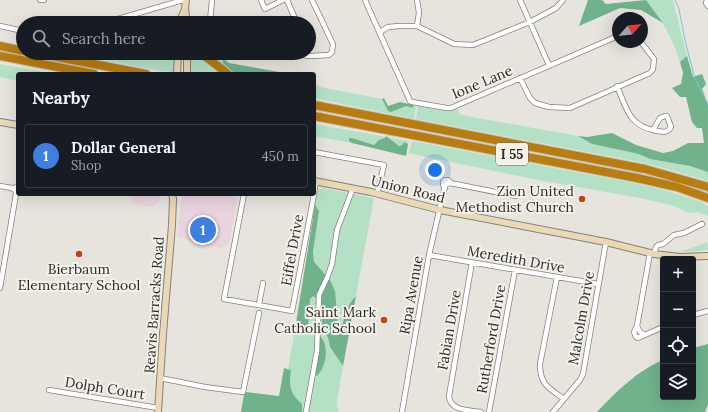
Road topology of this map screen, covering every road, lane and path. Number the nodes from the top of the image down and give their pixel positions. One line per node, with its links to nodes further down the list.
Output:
1 (40, 0): 2 (street)
2 (44, 0)
3 (183, 0): 15 (street)
4 (186, 0): 14 (main road)
5 (212, 0): 18 (street)
6 (261, 0): 7 (street)
7 (284, 0)
8 (287, 0): 19 (street)
9 (312, 0): 29 (street)
10 (365, 0): 24 (street, Ione Lane)
11 (417, 0): 22 (street)
12 (520, 0): 20 (street)
13 (563, 0): 20 (street)
14 (185, 9): 16 (main road); 17 (main road)
15 (128, 16)
16 (182, 16)
17 (186, 16)
18 (210, 16)
19 (294, 16)
20 (530, 22): 22 (street); 37 (street)
21 (0, 26): 23 (street)
22 (417, 26): 24 (street)
23 (16, 30)
24 (380, 32): 45 (street, Ione Lane)
25 (612, 38): 37 (street, Ione Lane)
26 (0, 46): 28 (highway)
27 (646, 48): 46 (street)
28 (16, 49)
29 (316, 55)
30 (0, 56): 31 (highway)
31 (16, 59)
32 (21, 60): 38 (highway)
33 (73, 60): 41 (highway)
34 (178, 60): 42 (main road)
35 (186, 60): 43 (main road)
36 (210, 60): 44 (highway)
37 (549, 64): 45 (street, Ione Lane)
38 (72, 70): 39 (highway); 40 (highway)
39 (76, 72)
40 (83, 72)
41 (136, 72)
42 (177, 72)
43 (187, 72)
44 (225, 72)
45 (520, 78): 46 (street)
46 (617, 86): 51 (street)
47 (316, 105): 55 (highway, I 55)
48 (316, 116): 63 (highway, I 55)
49 (0, 122): 50 (main road)
50 (16, 125)
51 (653, 130)
52 (316, 152): 58 (street)
53 (316, 181): 56 (main road, Union Road)
54 (0, 186): 57 (street)
55 (708, 187)
56 (352, 188): 58 (main road, Union Road); 85 (street)
57 (16, 192): 75 (street)
58 (377, 194): 64 (main road, Union Road)
59 (174, 196): 81 (main road, Reavis Barracks Road)
60 (244, 196): 76 (street)
61 (314, 196): 76 (street, Eiffel Drive)
62 (516, 196): 64 (street, Ripa Avenue)
63 (708, 198)
64 (440, 210): 66 (main road, Union Road); 68 (street, Ripa Avenue)
65 (702, 224): 67 (street)
66 (606, 242): 67 (main road, Union Road); 74 (street, Malcolm Drive)
67 (652, 253): 69 (main road, Union Road); 80 (street)
68 (429, 255): 70 (street, Meredith Drive); 86 (street, Ripa Avenue)
69 (708, 256)
70 (472, 262): 71 (street, Meredith Drive); 87 (street, Fabian Drive)
71 (515, 270): 72 (street, Meredith Drive); 88 (street, Rutherford Drive)
72 (556, 277): 74 (street, Meredith Drive); 83 (street)
73 (263, 283): 76 (street)
74 (598, 284): 83 (street, Malcolm Drive)
75 (0, 288)
76 (259, 304)
77 (708, 311): 79 (street)
78 (259, 313): 81 (street)
79 (696, 314)
80 (661, 328)
81 (160, 378): 84 (main road, Reavis Barracks Road)
82 (49, 390): 84 (street, Dolph Court)
83 (564, 399): 89 (street, Malcolm Drive)
84 (158, 410)
85 (306, 412)
86 (402, 412)
87 (481, 412)
88 (489, 412)
89 (553, 412)

